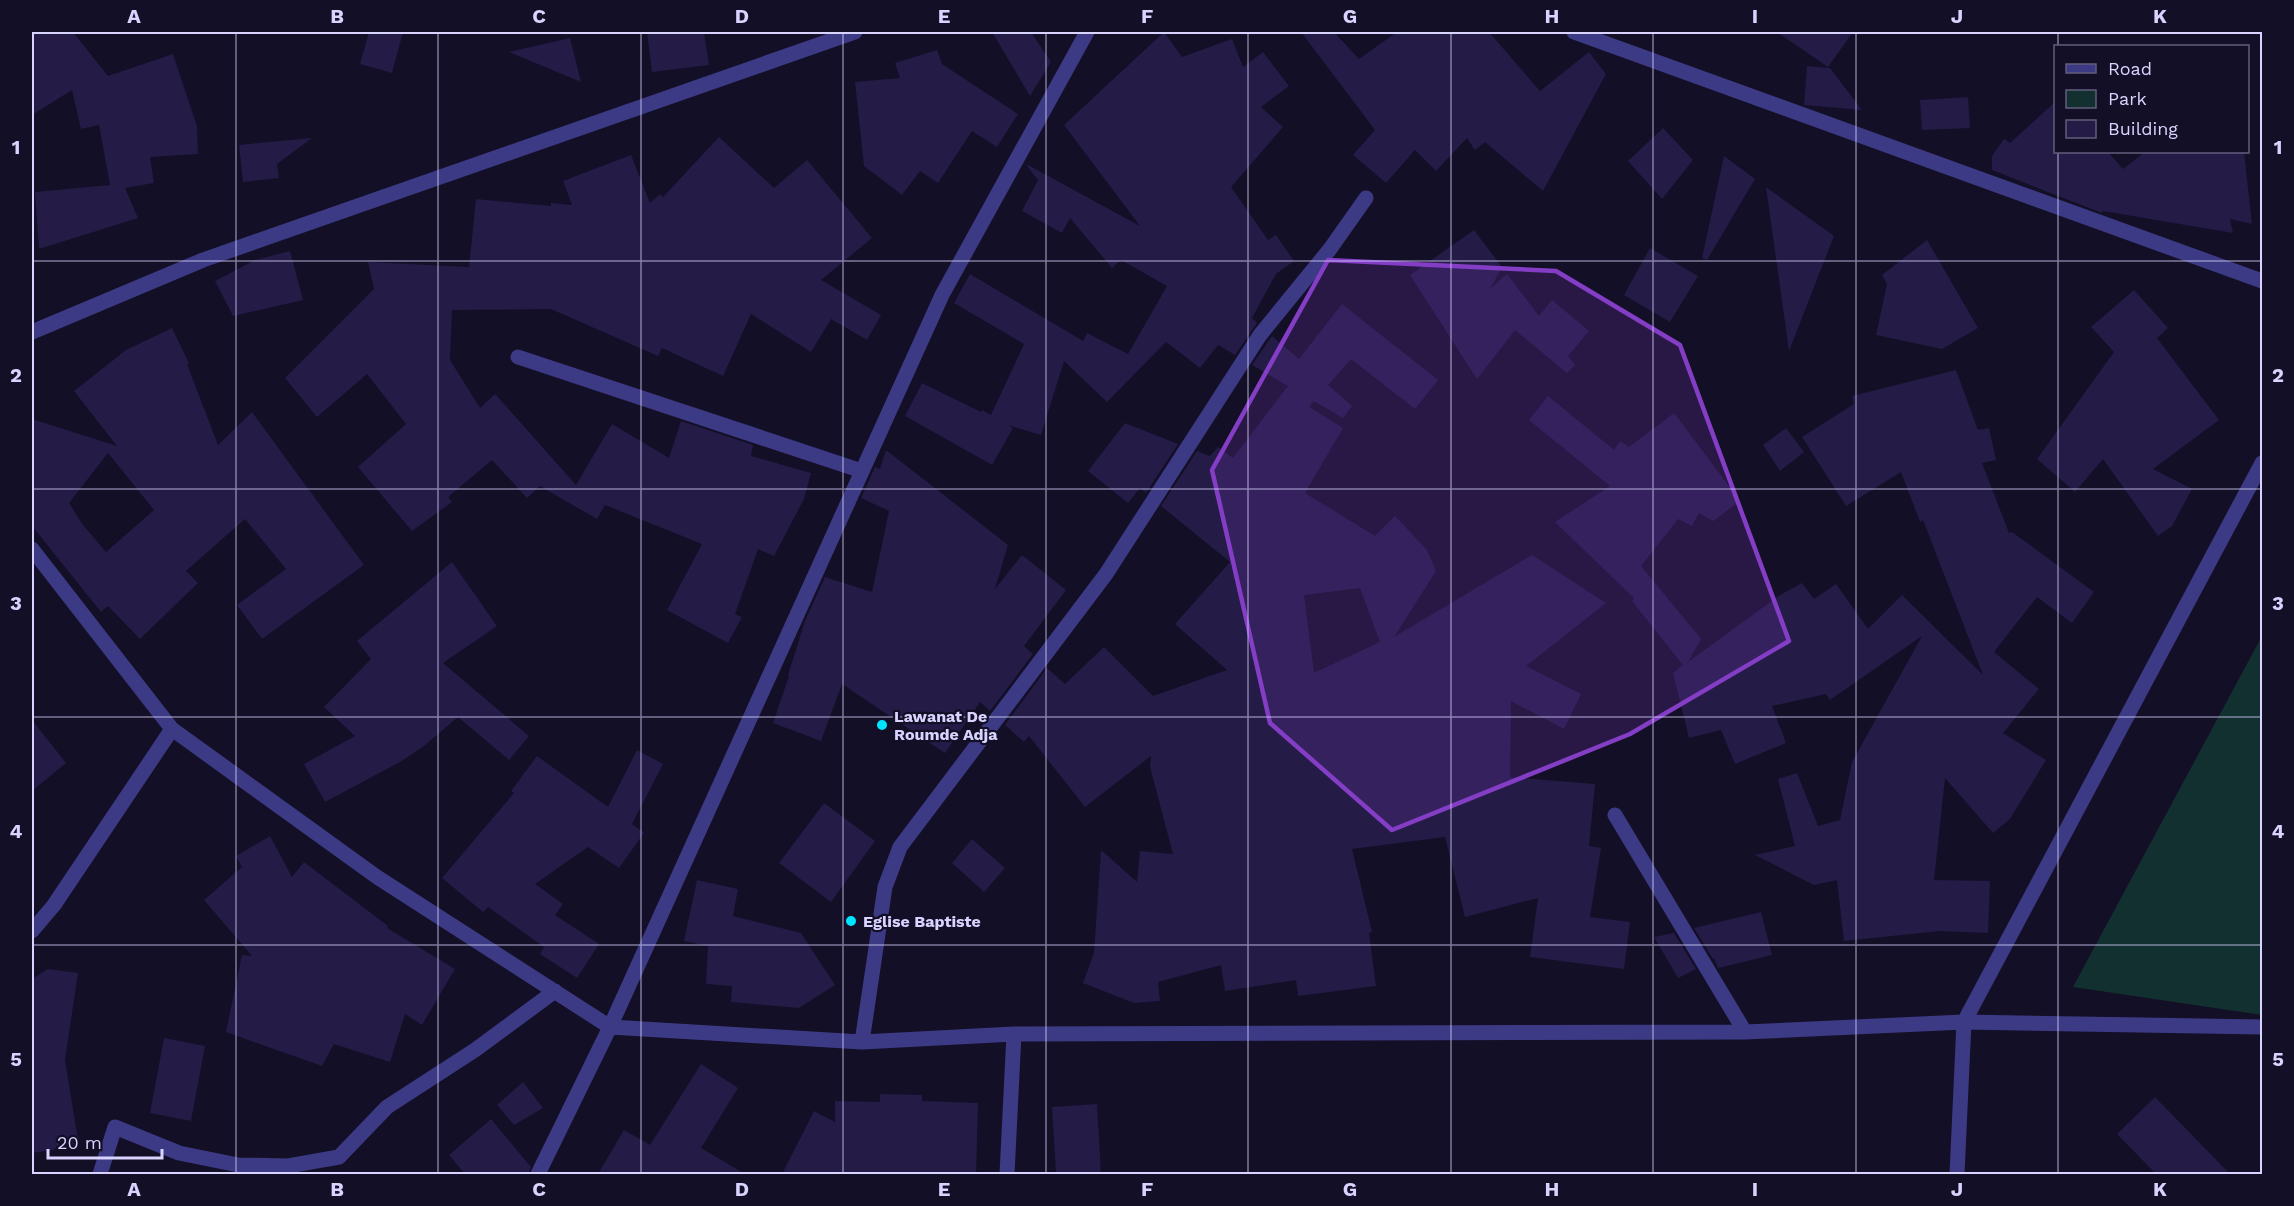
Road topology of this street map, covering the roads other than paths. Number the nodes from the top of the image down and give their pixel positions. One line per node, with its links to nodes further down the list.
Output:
1 (855, 32): 6 (street)
2 (1087, 32): 9 (street)
3 (1574, 32): 5 (street)
4 (1366, 198): 20 (street)
5 (2262, 281)
6 (32, 332)
7 (518, 357): 9 (street)
8 (2262, 463): 15 (street)
9 (862, 471): 16 (street)
10 (32, 549): 11 (street)
11 (171, 729): 13 (street); 14 (street)
12 (1615, 815): 18 (street)
13 (32, 931)
14 (555, 991): 16 (street); 21 (street)
15 (1964, 1022): 17 (street); 18 (street); 24 (street)
16 (610, 1027): 20 (street); 22 (street)
17 (2262, 1027)
18 (1745, 1032): 19 (street)
19 (1014, 1034): 20 (street); 23 (street)
20 (862, 1042)
21 (100, 1174)
22 (538, 1174)
23 (1007, 1174)
24 (1957, 1174)

